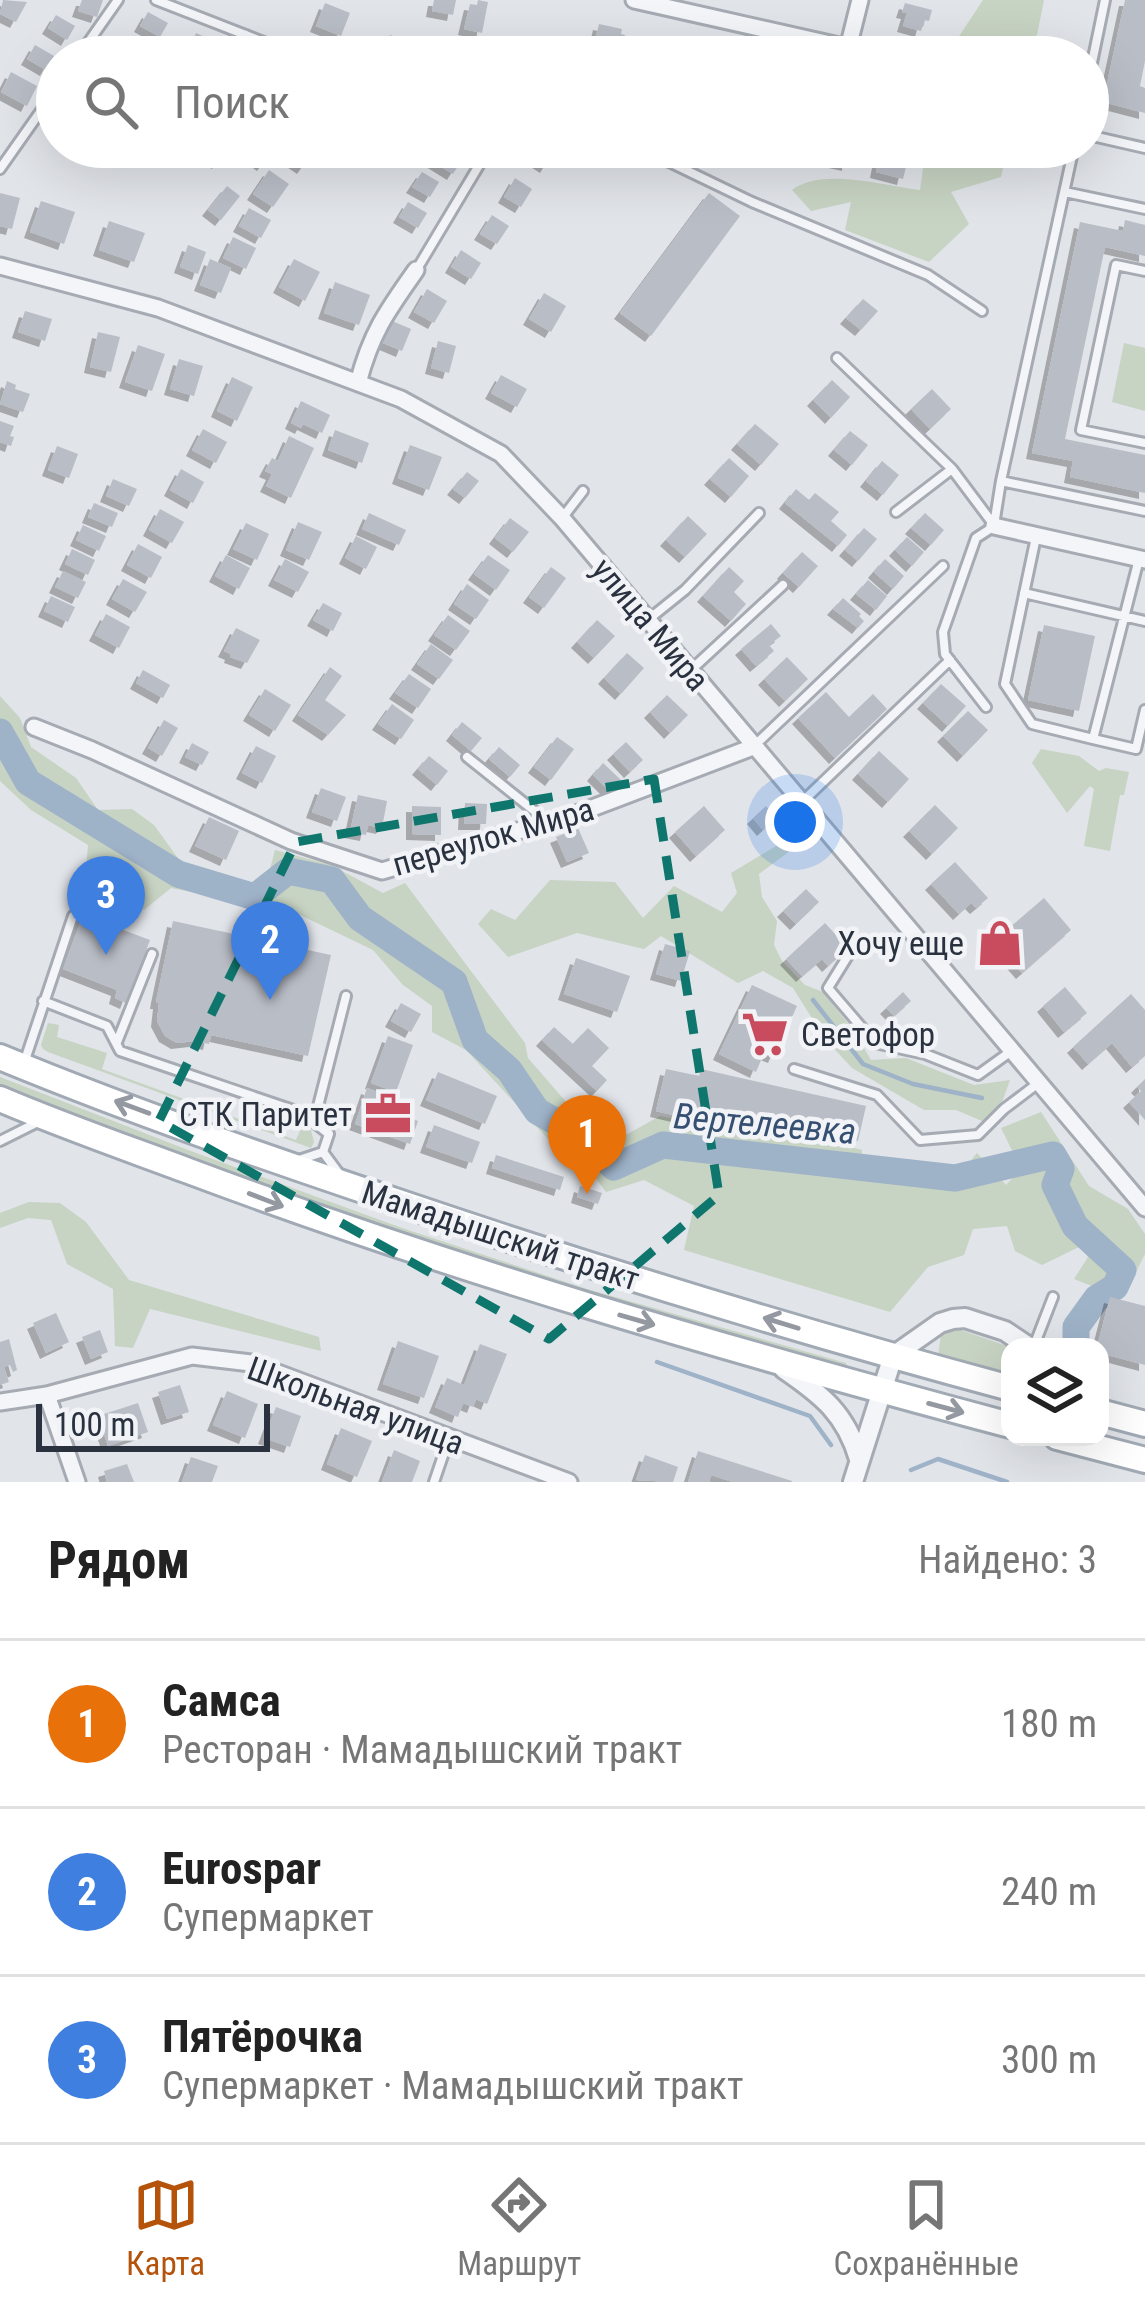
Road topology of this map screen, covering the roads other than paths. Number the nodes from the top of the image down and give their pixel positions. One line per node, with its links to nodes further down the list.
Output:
1 (118, 0): 7 (lane)
2 (156, 0): 6 (lane)
3 (634, 0): 8 (street)
4 (860, 0): 9 (street)
5 (1106, 0): 10 (lane)
6 (246, 35)
7 (93, 36)
8 (791, 36)
9 (851, 36)
10 (1098, 36)
11 (36, 118): 17 (lane)
12 (1109, 140): 13 (lane)
13 (1145, 148)
14 (477, 168): 21 (lane)
15 (682, 168): 23 (lane)
16 (1070, 168): 18 (lane)
17 (0, 170)
18 (1065, 192): 19 (lane); 28 (lane)
19 (1145, 209)
20 (0, 266): 25 (street, улица Мира)
21 (416, 270): 25 (street)
22 (1145, 271): 26 (lane)
23 (982, 311)
24 (837, 358): 27 (lane)
25 (358, 382): 33 (street, улица Мира)
26 (1145, 443)
27 (952, 469): 31 (lane); 34 (lane)
28 (1001, 481): 30 (lane); 34 (lane)
29 (583, 491): 33 (lane)
30 (1145, 511)
31 (896, 512)
32 (759, 513): 41 (lane)
33 (562, 518): 41 (street, улица Мира)
34 (994, 526): 35 (street); 43 (lane)
35 (1036, 537): 36 (street); 39 (lane)
36 (1142, 560): 40 (lane)
37 (943, 566): 49 (lane)
38 (783, 585): 44 (lane)
39 (1024, 593): 40 (lane); 48 (lane)
40 (1124, 616): 42 (lane); 48 (lane)
41 (647, 620): 44 (street, улица Мира)
42 (1145, 621)
43 (950, 660): 45 (lane); 51 (lane)
44 (690, 671): 49 (street, улица Мира)
45 (986, 707)
46 (1145, 710): 48 (lane)
47 (34, 727): 52 (street, переулок Мира)
48 (1093, 739)
49 (754, 746): 51 (street, улица Мира); 52 (street, переулок Мира)
50 (467, 757): 52 (lane)
51 (801, 803): 59 (street, улица Мира)
52 (548, 822)
53 (73, 916): 57 (lane)
54 (854, 946): 59 (lane)
55 (152, 954): 58 (lane)
56 (346, 996): 65 (lane)
57 (43, 1001): 58 (lane); 60 (lane)
58 (116, 1043): 65 (lane)
59 (1011, 1051): 62 (street, улица Мира)
60 (11, 1062): 68 (main road, Мамадышский тракт, one-way to 60)
61 (794, 1069): 62 (lane)
62 (1038, 1083): 70 (street, улица Мира)
63 (0, 1099): 64 (main road, Мамадышский тракт)
64 (46, 1118): 66 (lane); 75 (main road, Мамадышский тракт, one-way to 75)
65 (314, 1123): 67 (lane)
66 (0, 1141)
67 (323, 1152): 68 (lane); 69 (lane)
68 (285, 1164): 69 (main road, Мамадышский тракт)
69 (349, 1186): 74 (main road, Мамадышский тракт, one-way to 69)
70 (1145, 1208)
71 (1053, 1297): 73 (lane)
72 (1018, 1338): 74 (street)
73 (1035, 1338)
74 (893, 1356): 76 (main road, Мамадышский тракт); 77 (street)
75 (766, 1357): 77 (main road, Мамадышский тракт); 85 (street)
76 (1001, 1386)
77 (881, 1391): 81 (main road, Мамадышский тракт, one-way to 81); 85 (street)
78 (47, 1395): 79 (street, Школьная улица); 83 (street, Школьная улица); 87 (street)
79 (0, 1402)
80 (1109, 1414): 82 (main road)
81 (1001, 1423)
82 (1145, 1424)
83 (449, 1437): 88 (lane); 89 (street, Школьная улица)
84 (1091, 1446): 86 (main road)
85 (859, 1460): 90 (street)
86 (1145, 1460)
87 (77, 1482)
88 (434, 1482)
89 (568, 1482)
90 (853, 1482)

